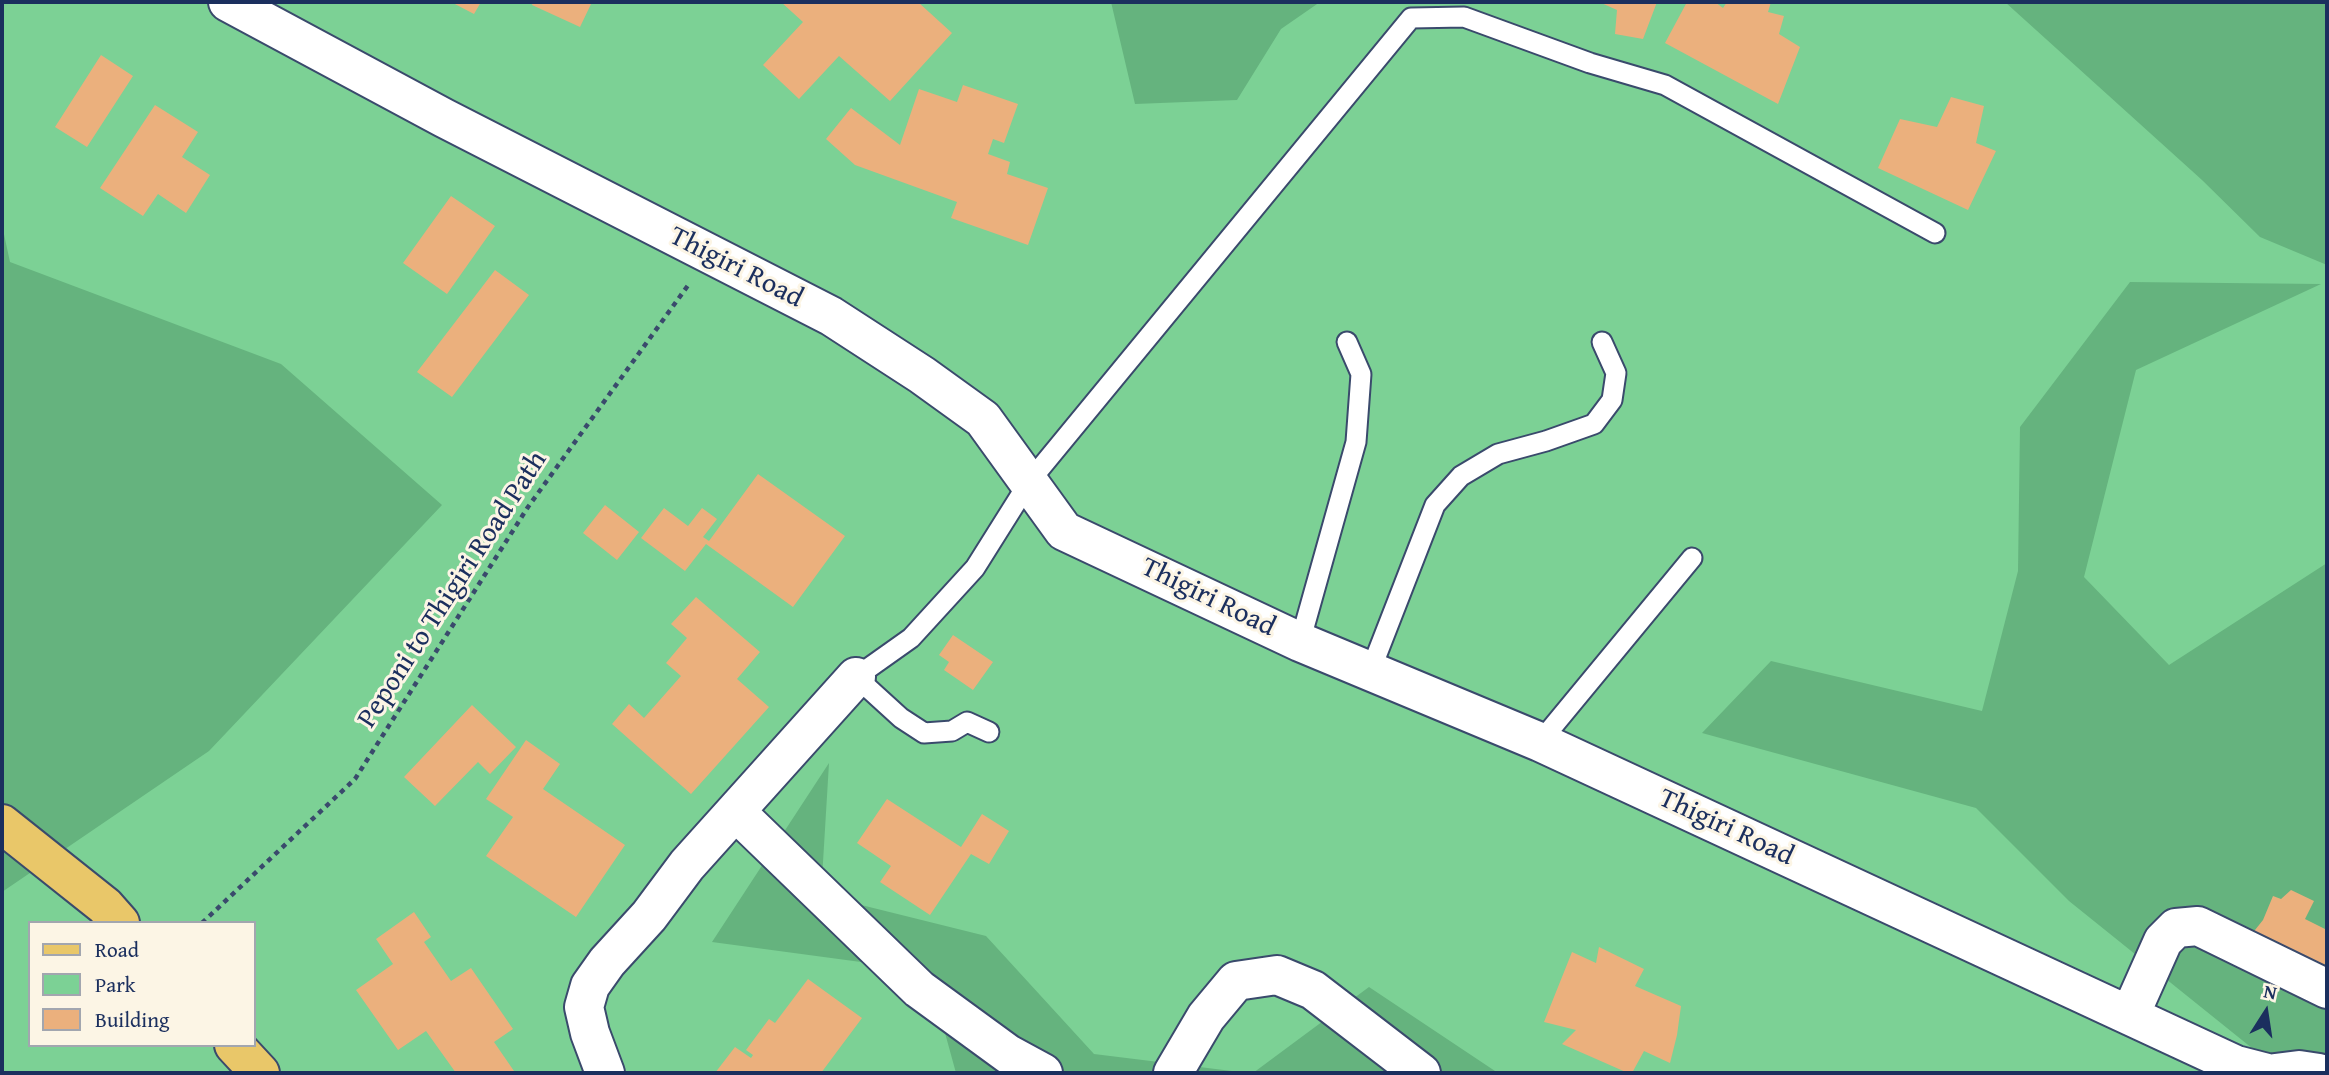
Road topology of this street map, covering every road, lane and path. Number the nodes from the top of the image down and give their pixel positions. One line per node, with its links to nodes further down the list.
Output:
1 (228, 2): 3 (street, Thigiri Road)
2 (1935, 233): 6 (lane)
3 (710, 255): 6 (street, Thigiri Road); 16 (path, Peponi to Thigiri Road Path)
4 (1347, 342): 8 (lane)
5 (1602, 342): 9 (lane)
6 (1029, 482): 8 (street, Thigiri Road); 10 (lane)
7 (1692, 558): 12 (lane)
8 (1300, 642): 9 (street, Thigiri Road)
9 (1370, 672): 12 (street, Thigiri Road)
10 (856, 677): 11 (lane); 13 (street)
11 (989, 732)
12 (1540, 742): 18 (street, Thigiri Road)
13 (736, 812): 21 (street); 22 (street)
14 (2, 824): 15 (main road)
15 (118, 921)
16 (204, 921)
17 (2327, 989): 18 (street)
18 (2130, 1015): 25 (street, Thigiri Road)
19 (236, 1047): 20 (main road)
20 (260, 1073)
21 (605, 1073)
22 (1043, 1073)
23 (1173, 1073): 24 (street)
24 (1421, 1073)
25 (2267, 1073)
26 (2275, 1073): 27 (street)
27 (2319, 1073)

